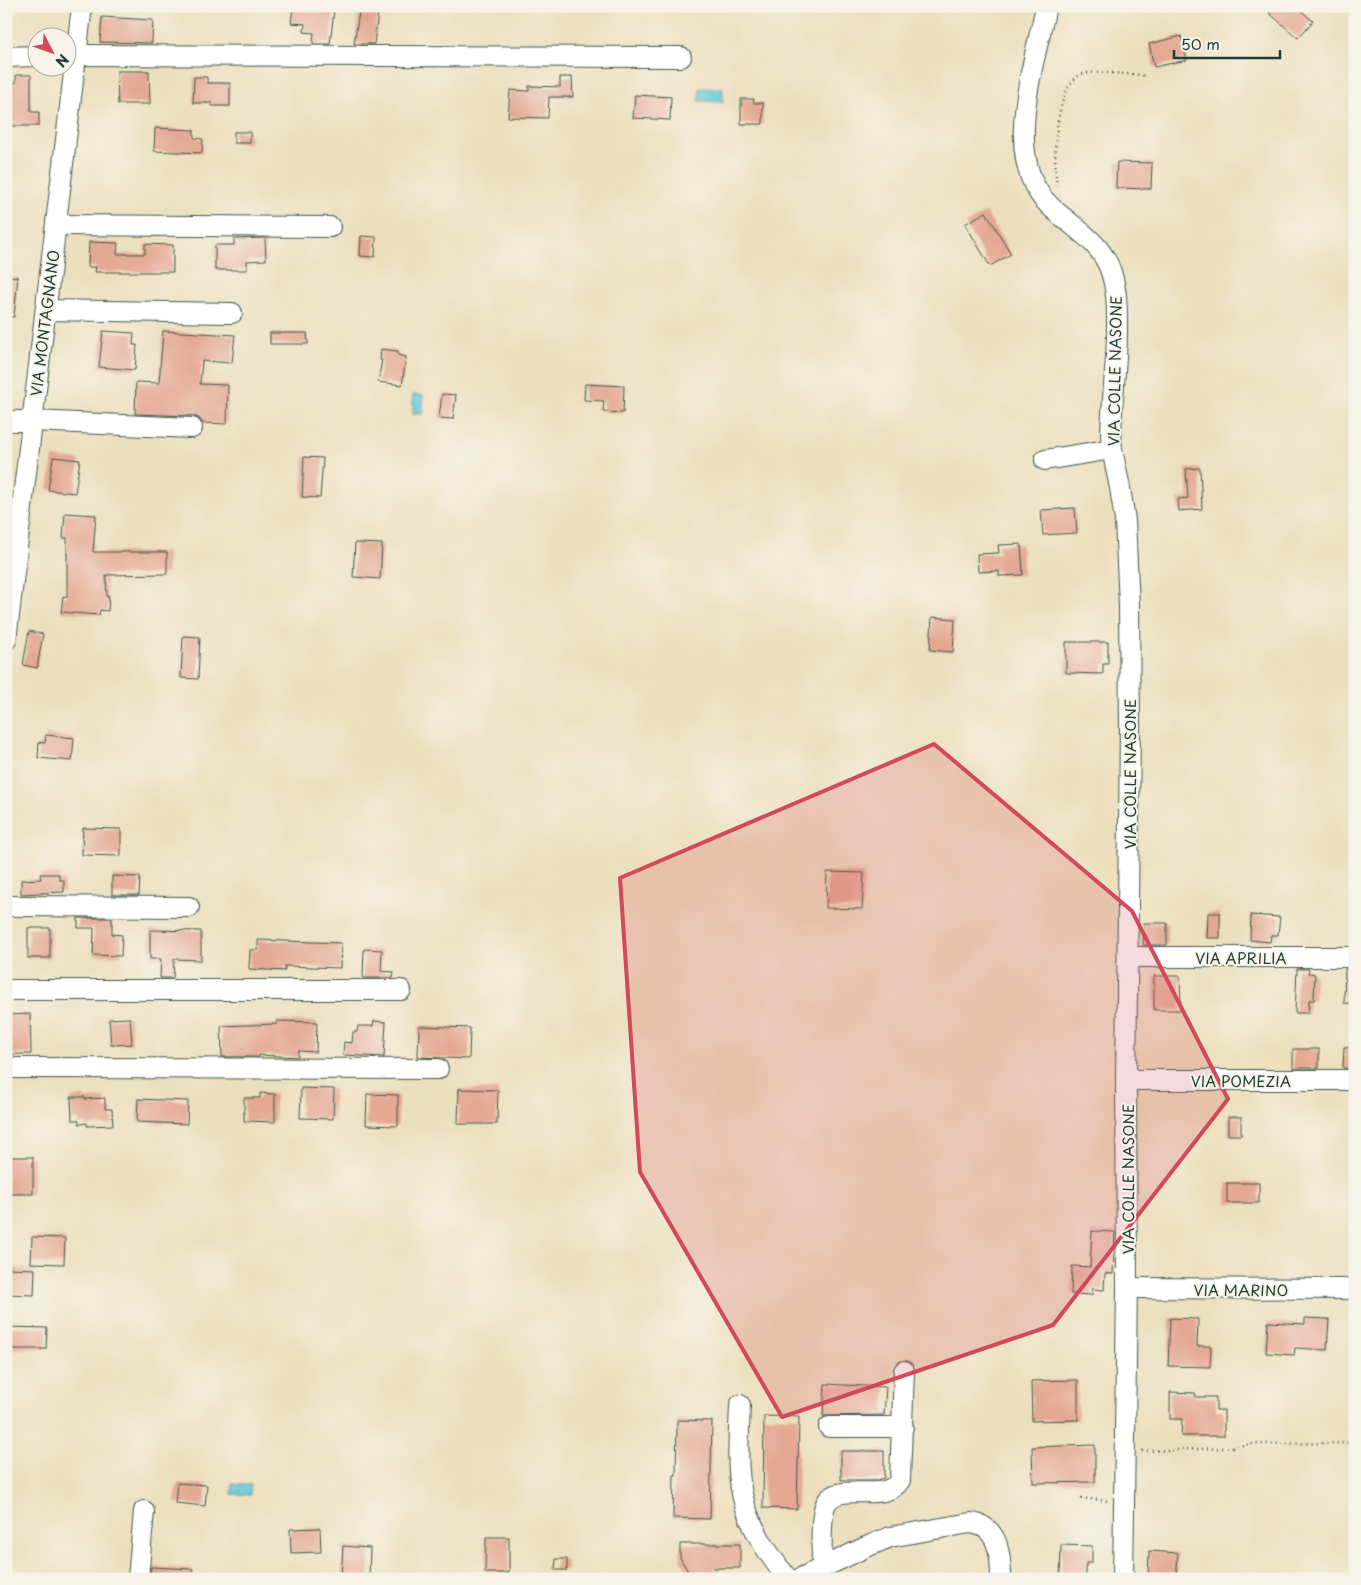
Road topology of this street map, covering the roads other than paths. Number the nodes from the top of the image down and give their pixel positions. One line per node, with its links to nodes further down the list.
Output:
1 (82, 6): 3 (street, VIA MONTAGNANO)
2 (1046, 6): 16 (street, VIA COLLE NASONE)
3 (78, 28)
4 (78, 55): 7 (street)
5 (28, 56): 6 (street)
6 (6, 57)
7 (681, 57)
8 (70, 78): 9 (street, VIA MONTAGNANO)
9 (56, 225): 10 (street); 11 (street, VIA MONTAGNANO)
10 (330, 226)
11 (46, 310): 12 (street); 14 (street, VIA MONTAGNANO)
12 (232, 313)
13 (6, 421): 14 (street)
14 (32, 421): 15 (street); 18 (street, VIA MONTAGNANO)
15 (192, 428)
16 (1112, 449): 17 (street); 22 (street, VIA COLLE NASONE)
17 (1046, 460)
18 (11, 556): 19 (street, VIA MONTAGNANO)
19 (6, 640)
20 (6, 906): 21 (street)
21 (188, 907)
22 (1128, 957): 23 (street, VIA APRILIA); 28 (street, VIA COLLE NASONE)
23 (1355, 957)
24 (6, 990): 25 (street)
25 (401, 990)
26 (6, 1068): 27 (street)
27 (438, 1070)
28 (1126, 1080): 29 (street, VIA POMEZIA); 30 (street, VIA COLLE NASONE)
29 (1355, 1080)
30 (1127, 1288): 31 (street, VIA MARINO); 42 (street, VIA COLLE NASONE)
31 (1355, 1289)
32 (904, 1371): 35 (street)
33 (740, 1405): 39 (street)
34 (829, 1427): 35 (street)
35 (903, 1427): 37 (street)
36 (144, 1510): 38 (street)
37 (822, 1568): 40 (street); 41 (street)
38 (138, 1579)
39 (788, 1579)
40 (799, 1579)
41 (1001, 1579)
42 (1123, 1579)

